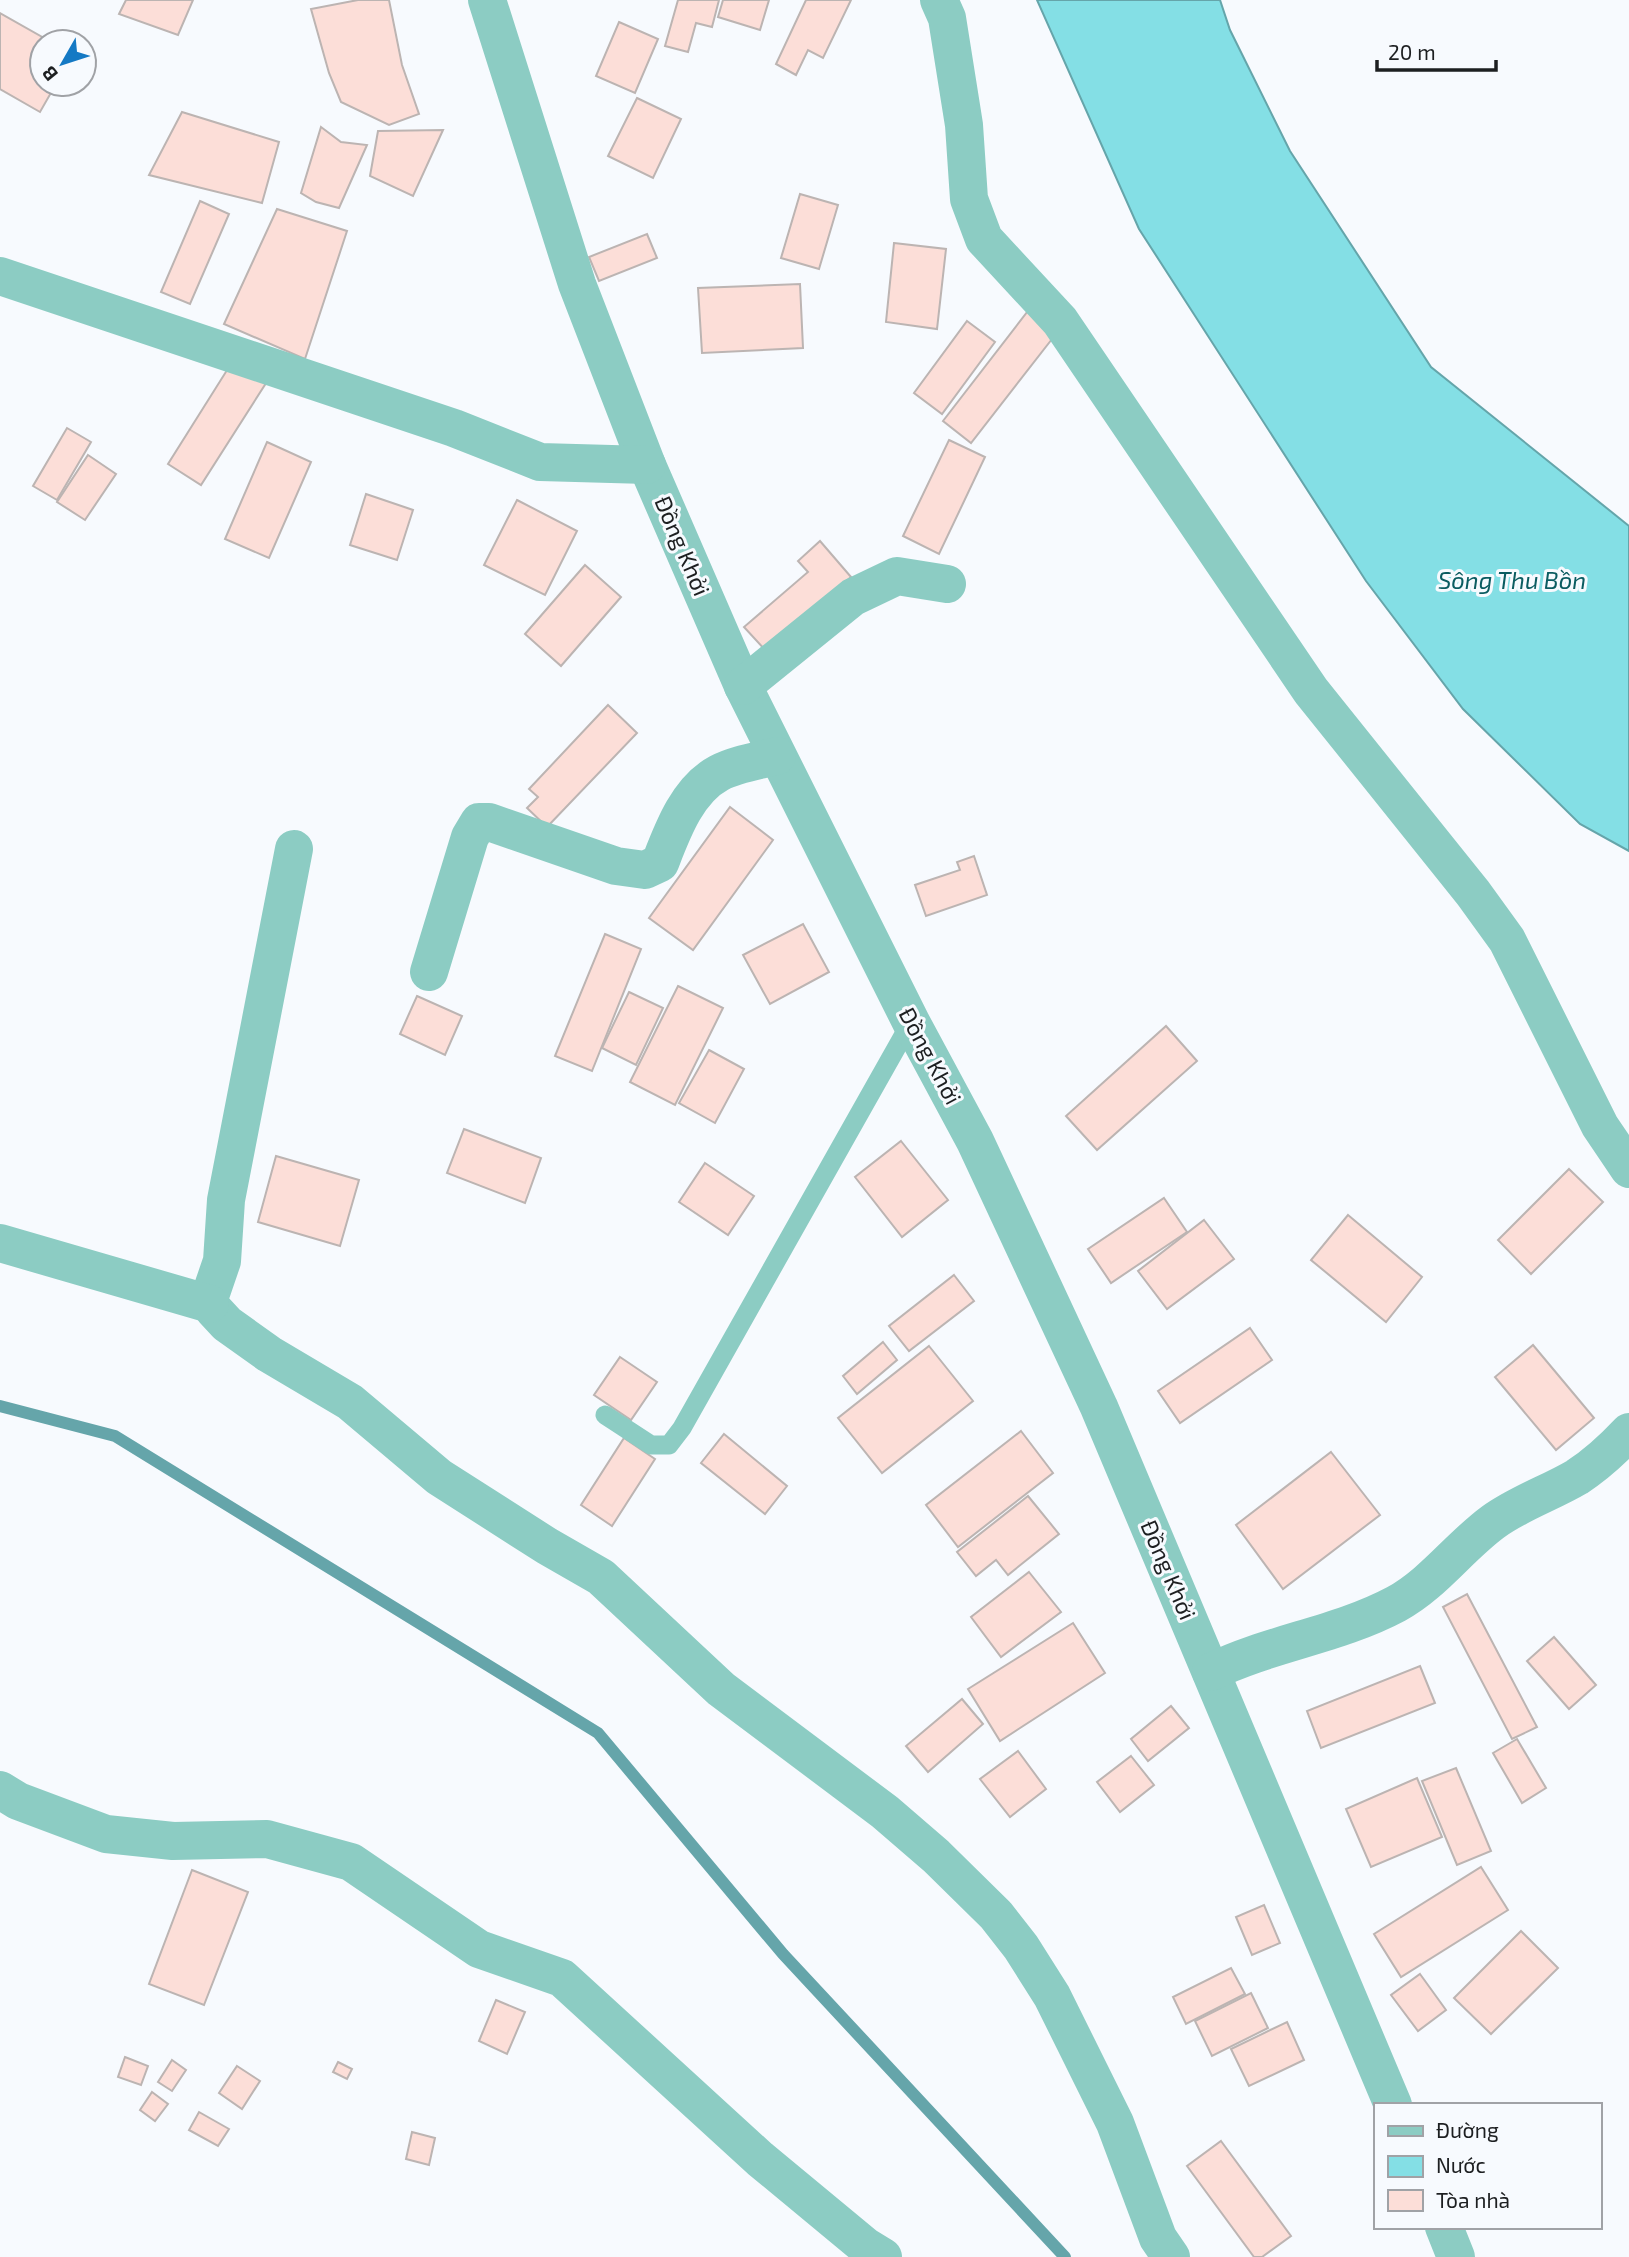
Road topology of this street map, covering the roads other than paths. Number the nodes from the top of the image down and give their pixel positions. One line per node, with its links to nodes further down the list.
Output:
1 (487, 0): 4 (street, Đồng Khởi)
2 (939, 0): 11 (street)
3 (0, 276): 4 (street)
4 (647, 465): 6 (street, Đồng Khởi)
5 (947, 584): 6 (street)
6 (743, 687): 7 (street, Đồng Khởi)
7 (777, 756): 9 (street); 10 (street, Đồng Khởi)
8 (294, 849): 13 (street)
9 (429, 972)
10 (911, 1022): 14 (lane); 16 (street, Đồng Khởi)
11 (1629, 1169)
12 (0, 1243): 13 (street)
13 (210, 1304): 21 (street)
14 (605, 1415)
15 (1629, 1432): 16 (street)
16 (1211, 1672): 18 (street, Đồng Khởi)
17 (0, 1790): 20 (street)
18 (1392, 2103)
19 (1445, 2229): 22 (street)
20 (868, 2253)
21 (1171, 2257)
22 (1456, 2257)

